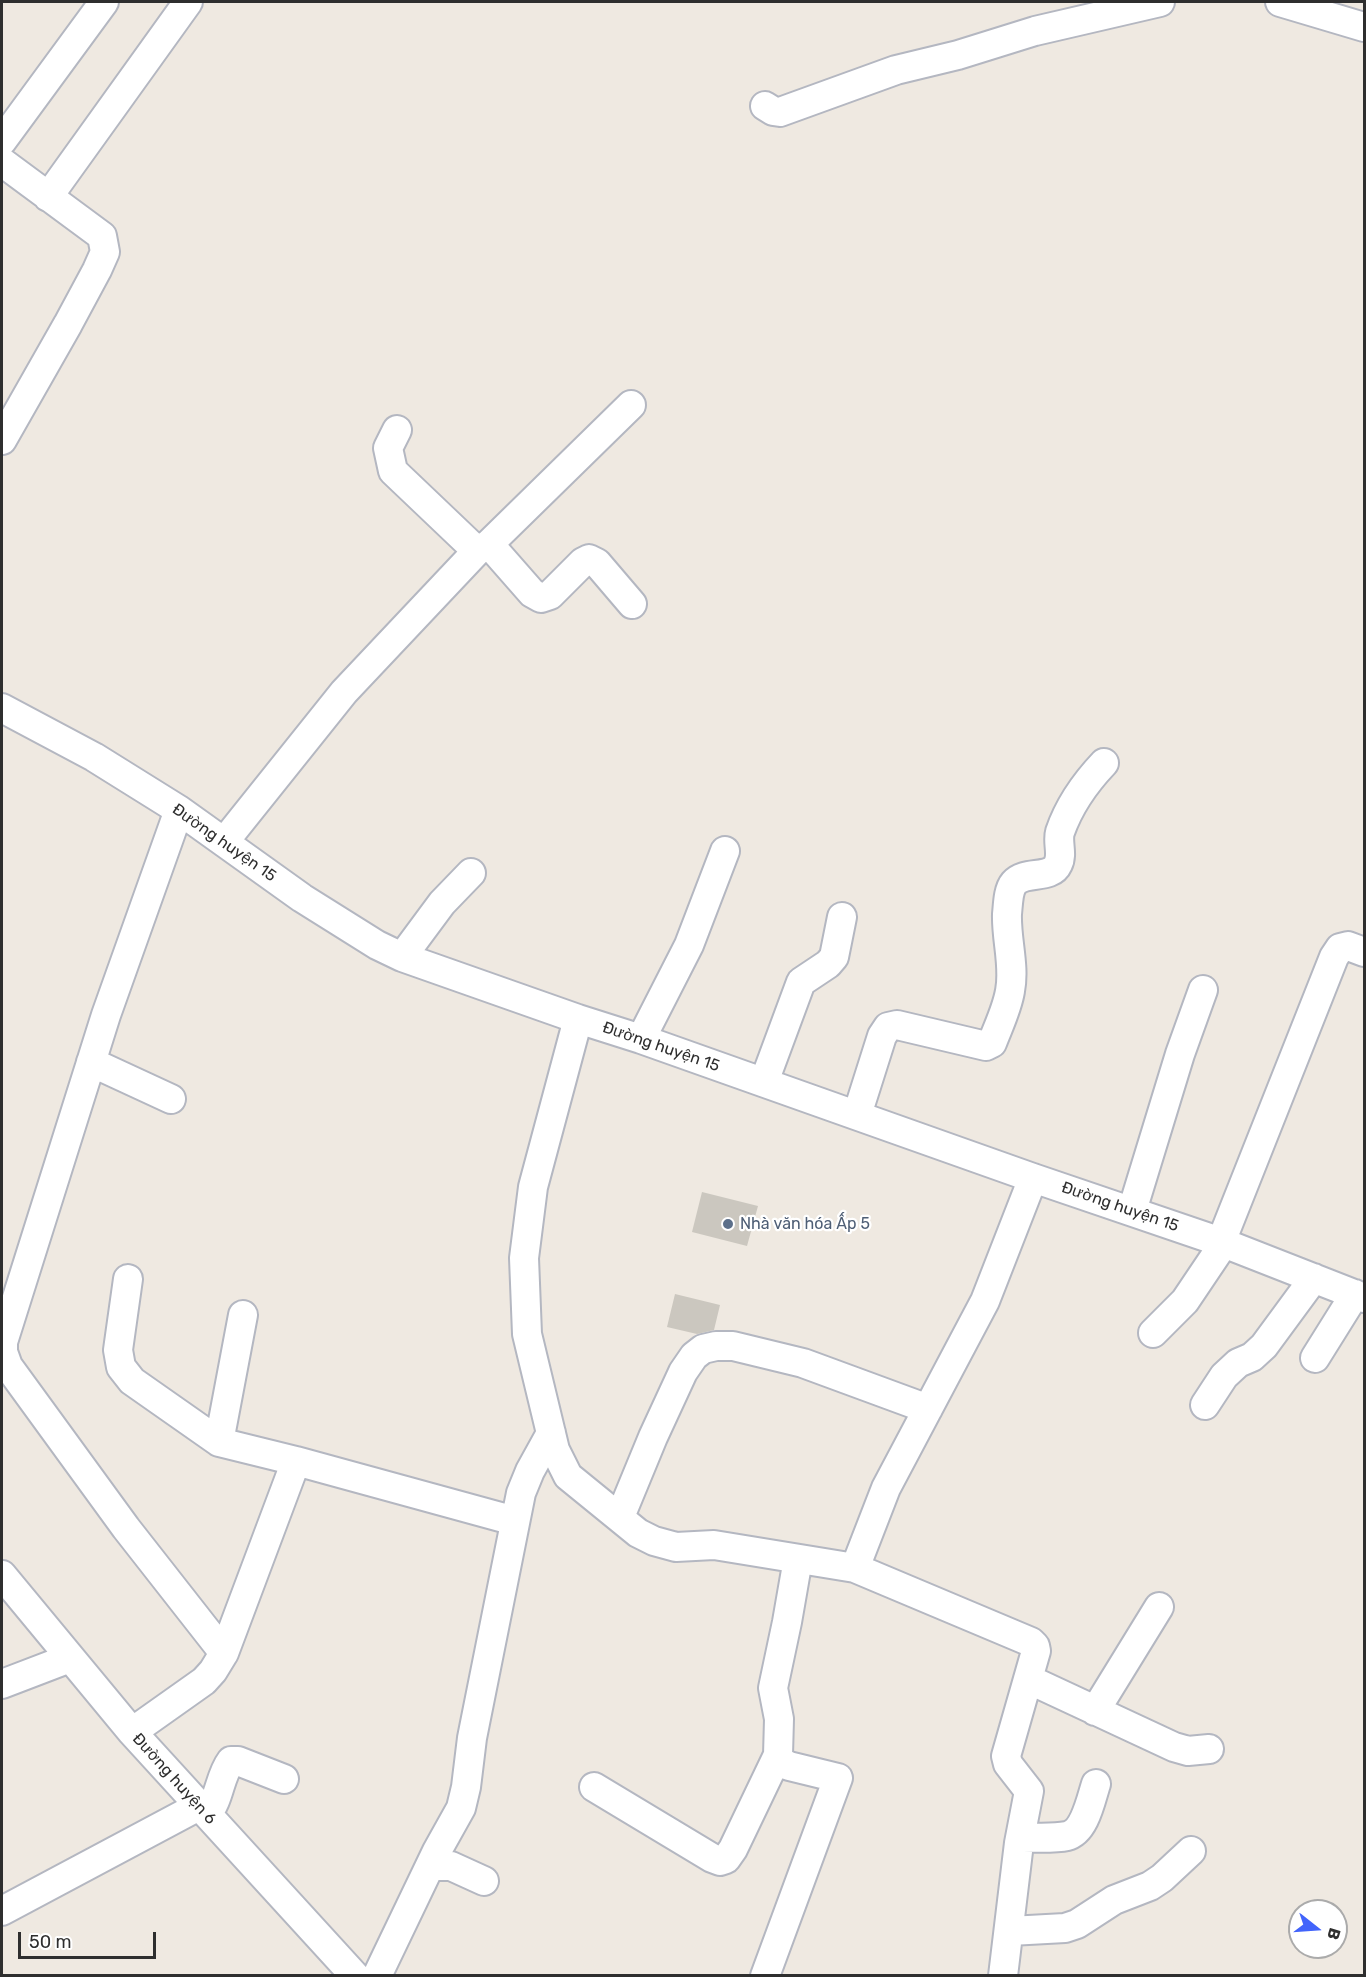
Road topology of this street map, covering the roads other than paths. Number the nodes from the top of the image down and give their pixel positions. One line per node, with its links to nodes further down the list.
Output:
1 (104, 2): 7 (street)
2 (188, 2): 9 (street)
3 (1160, 2): 6 (street)
4 (1281, 2): 5 (street)
5 (1365, 27)
6 (765, 106)
7 (2, 141)
8 (2, 162): 9 (street)
9 (48, 196): 12 (street)
10 (632, 405): 13 (street)
11 (397, 430): 13 (street)
12 (2, 440)
13 (483, 547): 14 (street); 18 (street)
14 (632, 604)
15 (2, 708): 17 (street, Đường huyện 15)
16 (1104, 763): 30 (street)
17 (179, 810): 18 (street, Đường huyện 15); 27 (street)
18 (225, 842): 23 (street, Đường huyện 15)
19 (725, 851): 26 (street)
20 (471, 873): 23 (street)
21 (842, 917): 28 (street)
22 (1365, 952): 33 (street)
23 (402, 957): 25 (street, Đường huyện 15)
24 (1203, 990): 32 (street)
25 (578, 1020): 26 (street, Đường huyện 15); 42 (street)
26 (641, 1039): 28 (street, Đường huyện 15)
27 (91, 1062): 29 (street); 51 (street)
28 (764, 1082): 30 (street, Đường huyện 15)
29 (171, 1099)
30 (857, 1115): 31 (street, Đường huyện 15)
31 (1033, 1178): 32 (street, Đường huyện 15); 41 (street)
32 (1132, 1211): 33 (street, Đường huyện 15)
33 (1222, 1242): 34 (street, Đường huyện 15); 38 (street)
34 (1314, 1278): 36 (street, Đường huyện 15); 40 (street)
35 (128, 1279): 43 (street)
36 (1360, 1296): 39 (street)
37 (243, 1315): 43 (street)
38 (1153, 1333)
39 (1315, 1358)
40 (1205, 1405)
41 (928, 1409): 45 (street); 48 (street)
42 (551, 1433): 45 (street); 46 (street)
43 (219, 1442): 44 (street)
44 (296, 1461): 46 (street); 51 (street)
45 (620, 1517): 47 (street)
46 (515, 1521): 65 (street)
47 (798, 1558): 48 (street); 58 (street)
48 (855, 1568): 53 (street)
49 (2, 1575): 52 (street, Đường huyện 6)
50 (1159, 1607): 55 (street)
51 (224, 1653): 56 (street)
52 (70, 1658): 54 (street); 56 (street, Đường huyện 6)
53 (1028, 1679): 55 (street); 63 (street)
54 (2, 1684)
55 (1095, 1711): 57 (street)
56 (132, 1732): 62 (street, Đường huyện 6)
57 (1209, 1749)
58 (777, 1755): 61 (street); 71 (street)
59 (284, 1779): 62 (street)
60 (1096, 1784): 63 (street)
61 (594, 1787)
62 (203, 1810): 67 (street); 69 (street, Đường huyện 6)
63 (1020, 1838): 68 (street)
64 (1191, 1851): 68 (street)
65 (430, 1866): 66 (street); 70 (street)
66 (484, 1881)
67 (2, 1911)
68 (1010, 1931): 72 (street)
69 (355, 1976)
70 (377, 1976)
71 (765, 1976)
72 (1003, 1976)

